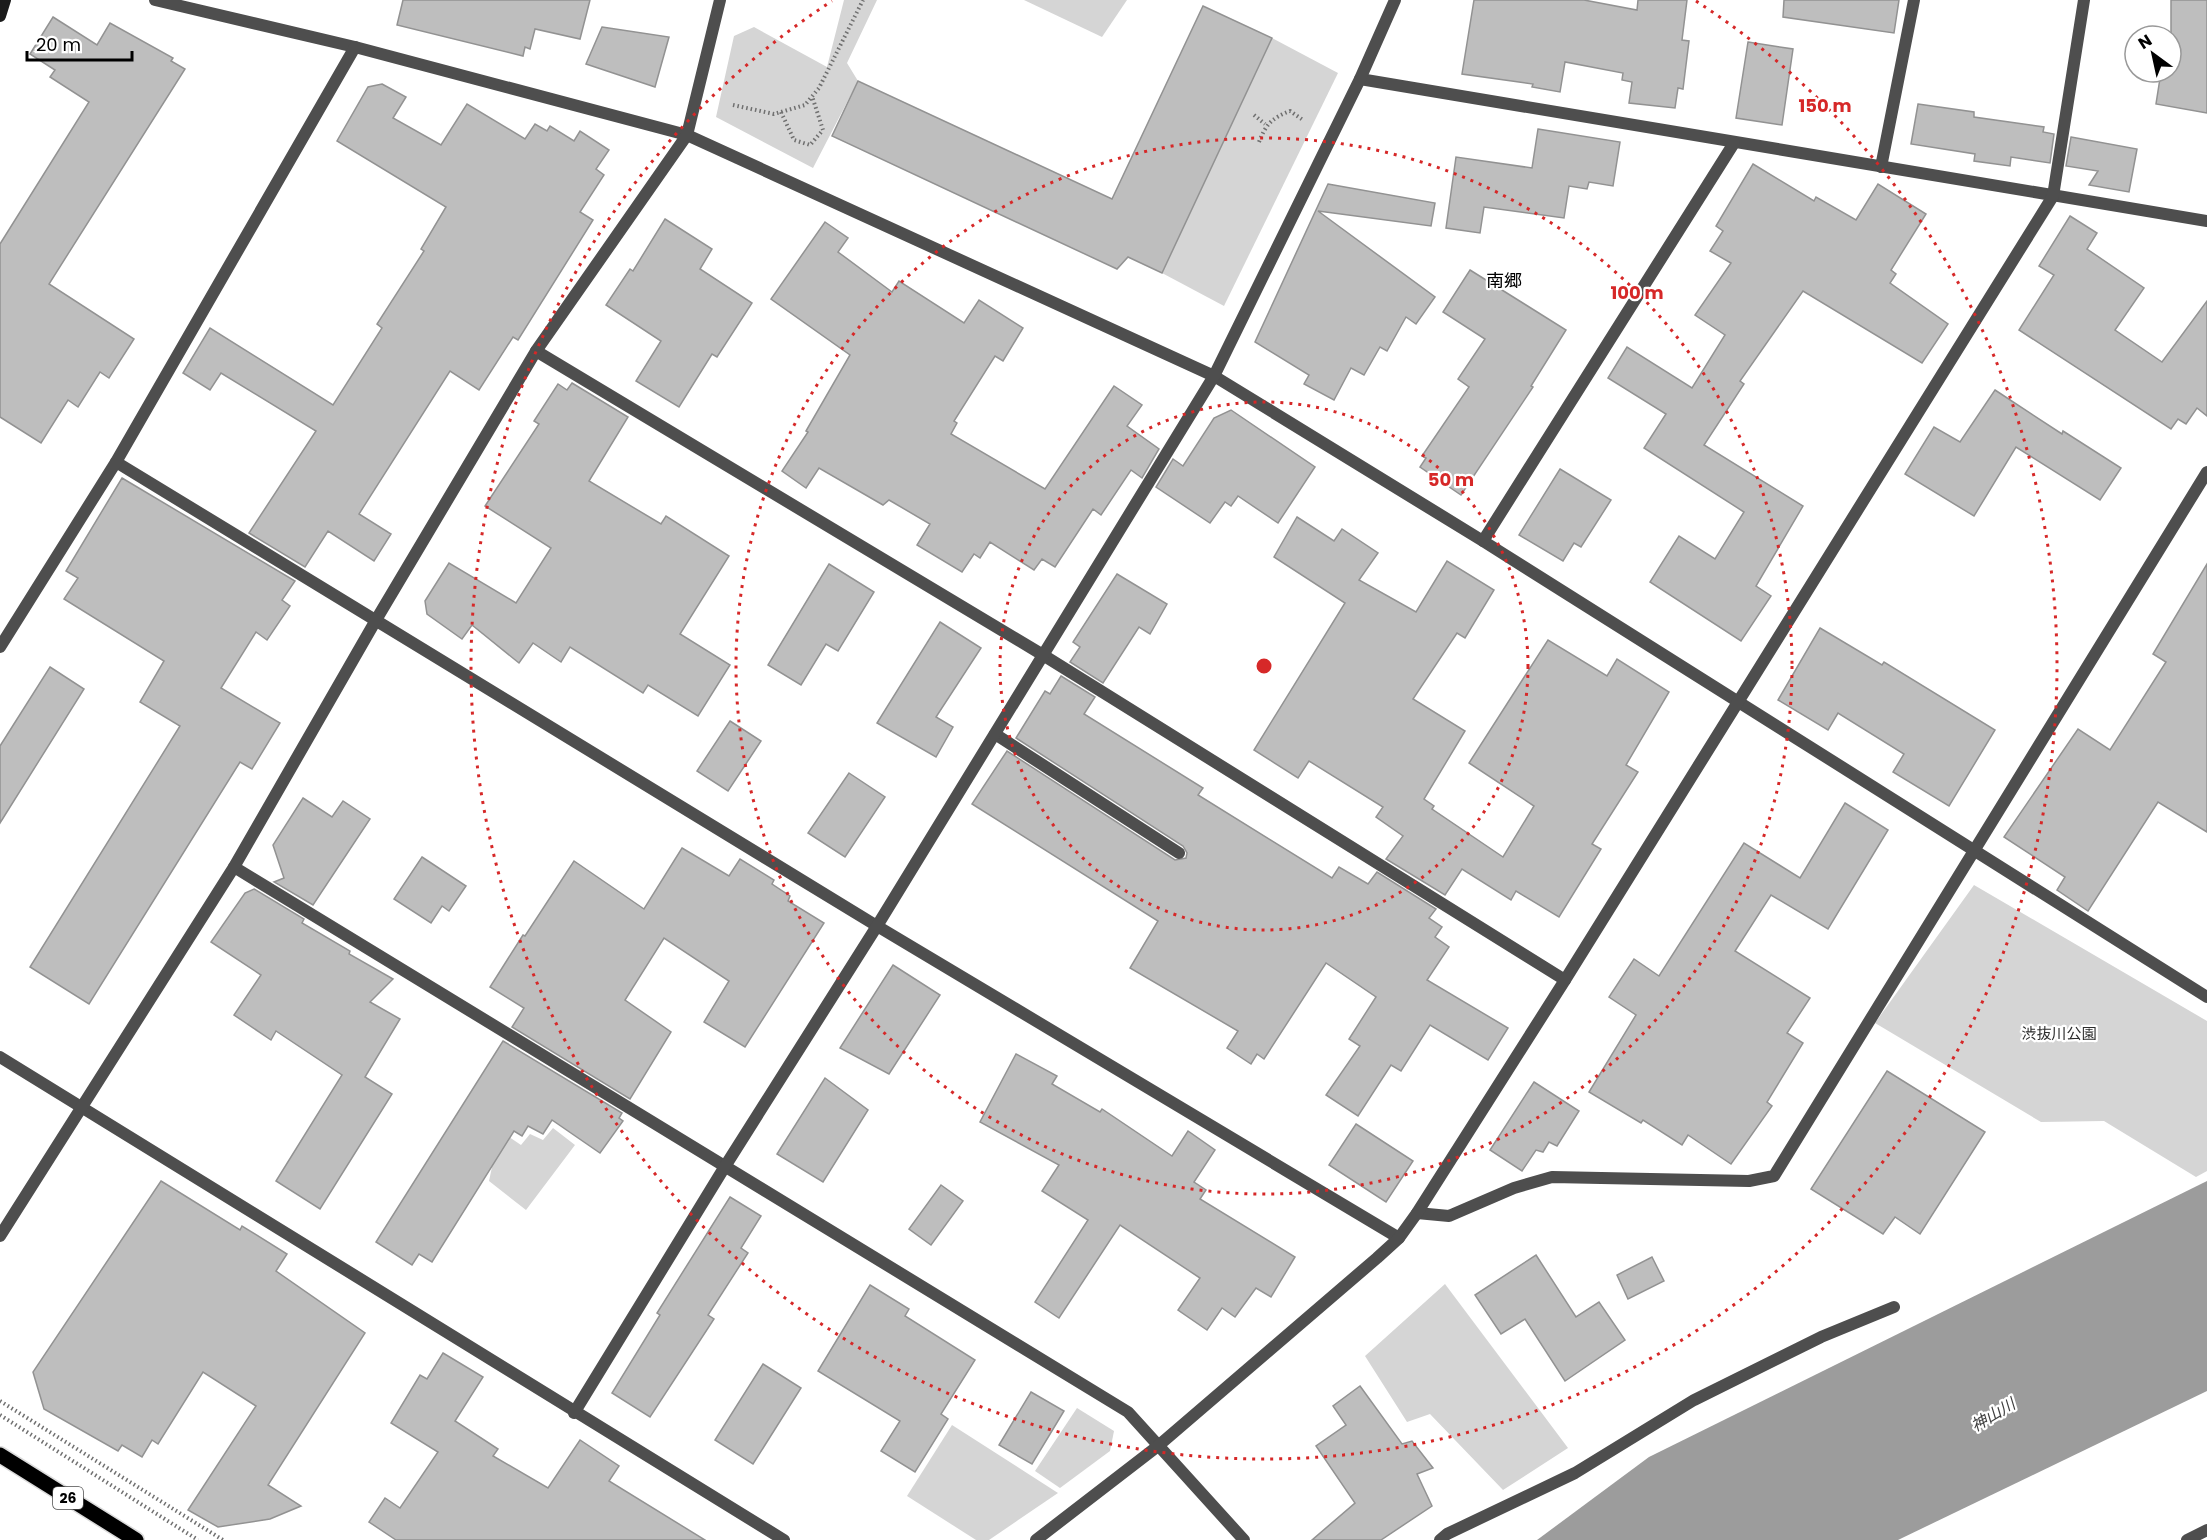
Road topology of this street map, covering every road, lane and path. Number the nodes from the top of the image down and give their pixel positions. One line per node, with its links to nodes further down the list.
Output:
1 (5, 0): 8 (street)
2 (155, 0): 9 (street)
3 (720, 0): 17 (street)
4 (863, 0): 11 (path)
5 (1395, 0): 10 (street)
6 (1914, 0): 20 (street)
7 (2084, 0): 21 (street)
8 (0, 16)
9 (355, 47): 17 (street); 25 (street)
10 (1360, 79): 19 (street); 24 (street)
11 (812, 96): 13 (path); 13 (path)
12 (733, 105): 13 (path)
13 (781, 112)
14 (1254, 115): 16 (path)
15 (1303, 120): 16 (path)
16 (1265, 124): 18 (path)
17 (687, 135): 23 (street); 24 (street)
18 (1259, 142)
19 (1734, 143): 20 (street); 27 (street)
20 (1881, 167): 21 (street)
21 (2053, 196): 22 (street); 31 (street)
22 (2207, 221)
23 (536, 351): 28 (street); 30 (street)
24 (1214, 376): 27 (street); 30 (street)
25 (116, 462): 28 (street); 29 (street)
26 (2207, 472): 33 (street)
27 (1483, 541): 31 (street)
28 (376, 620): 35 (street); 36 (street)
29 (0, 647)
30 (1043, 655): 32 (street); 37 (street)
31 (1738, 701): 33 (street); 37 (street)
32 (995, 734): 34 (street); 36 (street)
33 (1973, 850): 38 (street); 42 (street)
34 (1179, 853)
35 (234, 867): 40 (street); 41 (street)
36 (877, 926): 41 (street); 44 (street)
37 (1565, 980): 42 (street)
38 (2207, 997)
39 (0, 1058): 40 (street)
40 (81, 1108): 43 (street); 47 (street)
41 (724, 1168): 47 (street); 49 (street)
42 (1417, 1213): 44 (street)
43 (0, 1236)
44 (1400, 1238): 49 (street)
45 (1894, 1307): 58 (street)
46 (0, 1401): 54 (path)
47 (574, 1413): 55 (street)
48 (0, 1416): 53 (path)
49 (1158, 1446): 56 (street); 57 (street)
50 (0, 1455): 52 (main road, 26)
51 (2207, 1530): 59 (street)
52 (136, 1540)
53 (198, 1540)
54 (223, 1540)
55 (784, 1540)
56 (1036, 1540)
57 (1244, 1540)
58 (1440, 1540)
59 (2187, 1540)

